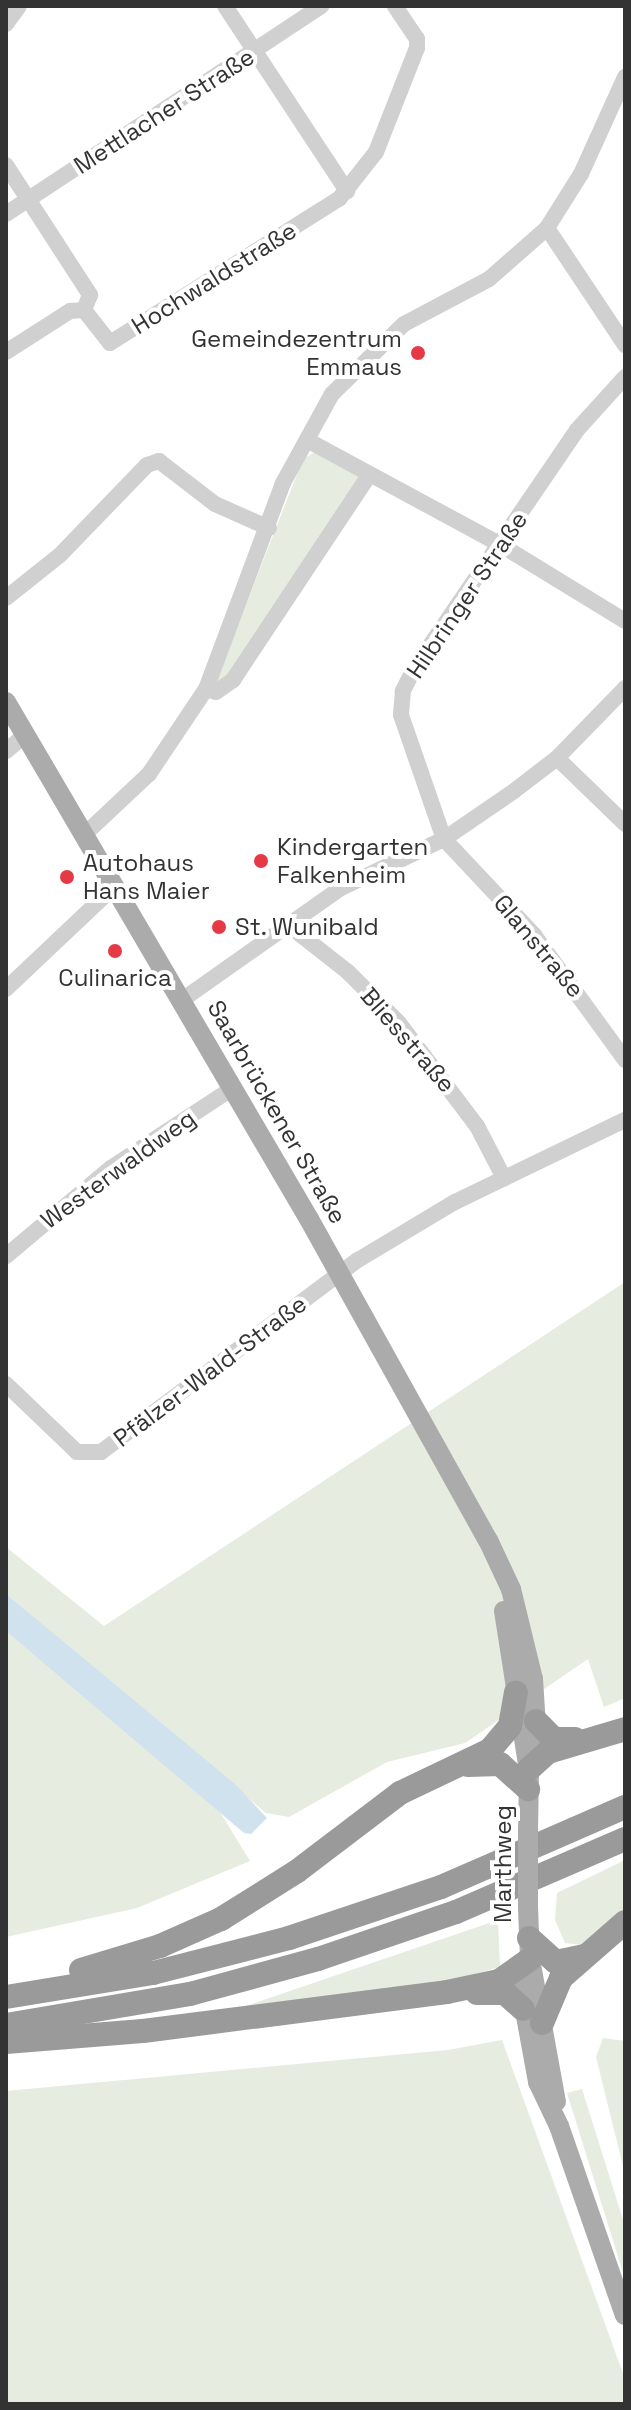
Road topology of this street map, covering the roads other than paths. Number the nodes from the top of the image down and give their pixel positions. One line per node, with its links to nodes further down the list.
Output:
1 (19, 6): 5 (street)
2 (225, 6): 6 (street)
3 (322, 6): 6 (street, Mettlacher Straße)
4 (395, 6): 9 (street, Hochwaldstraße)
5 (6, 24)
6 (253, 53): 9 (street); 10 (street, Mettlacher Straße)
7 (625, 77): 12 (street)
8 (6, 165): 10 (street)
9 (347, 191): 13 (street, Hochwaldstraße)
10 (29, 200): 11 (street, Mettlacher Straße); 13 (street)
11 (6, 214)
12 (547, 228): 14 (street); 17 (street)
13 (84, 310): 15 (street)
14 (625, 345)
15 (6, 352)
16 (625, 377): 20 (street, Hilbringer Straße)
17 (307, 440): 18 (street); 19 (street)
18 (370, 474): 20 (street); 24 (street)
19 (269, 528): 21 (street); 24 (street)
20 (501, 545): 22 (street); 31 (street, Hilbringer Straße)
21 (6, 598)
22 (625, 621)
23 (625, 688): 28 (street)
24 (206, 689): 30 (street)
25 (6, 702): 26 (main road, Saarbrückener Straße)
26 (26, 734): 27 (street); 30 (main road, Saarbrückener Straße)
27 (6, 751)
28 (557, 758): 29 (street); 31 (street)
29 (625, 824)
30 (85, 834): 32 (main road, Saarbrückener Straße)
31 (444, 839): 33 (street); 36 (street, Glanstraße)
32 (116, 885): 34 (street); 35 (main road, Saarbrückener Straße)
33 (287, 924): 35 (street); 39 (street, Bliesstraße)
34 (6, 989)
35 (182, 1000): 37 (main road, Saarbrückener Straße)
36 (625, 1060)
37 (233, 1088): 40 (street, Westerwaldweg); 41 (main road, Saarbrückener Straße)
38 (625, 1120): 39 (street, Pfälzer-Wald-Straße)
39 (504, 1178): 41 (street, Pfälzer-Wald-Straße)
40 (6, 1256)
41 (340, 1274): 42 (street, Pfälzer-Wald-Straße); 43 (main road, Saarbrückener Straße)
42 (6, 1384)
43 (494, 1553): 44 (main road, Saarbrückener Straße); 45 (main road, Saarbrückener Straße)
44 (516, 1693): 48 (highway); 49 (main road, Saarbrückener Straße)
45 (536, 1721): 47 (highway); 49 (main road, Saarbrückener Straße)
46 (625, 1729): 47 (highway)
47 (589, 1738): 49 (highway)
48 (461, 1766): 49 (highway); 56 (highway)
49 (529, 1779): 53 (main road, Marthweg, bridge)
50 (625, 1807): 56 (highway)
51 (625, 1839): 57 (highway)
52 (625, 1922): 54 (highway)
53 (529, 1949): 54 (highway); 55 (highway); 58 (main road, Marthweg)
54 (584, 1956): 58 (highway)
55 (447, 1992): 58 (highway); 59 (highway)
56 (6, 1994)
57 (6, 2025)
58 (534, 2025): 60 (main road, Marthweg)
59 (6, 2042)
60 (625, 2315)

